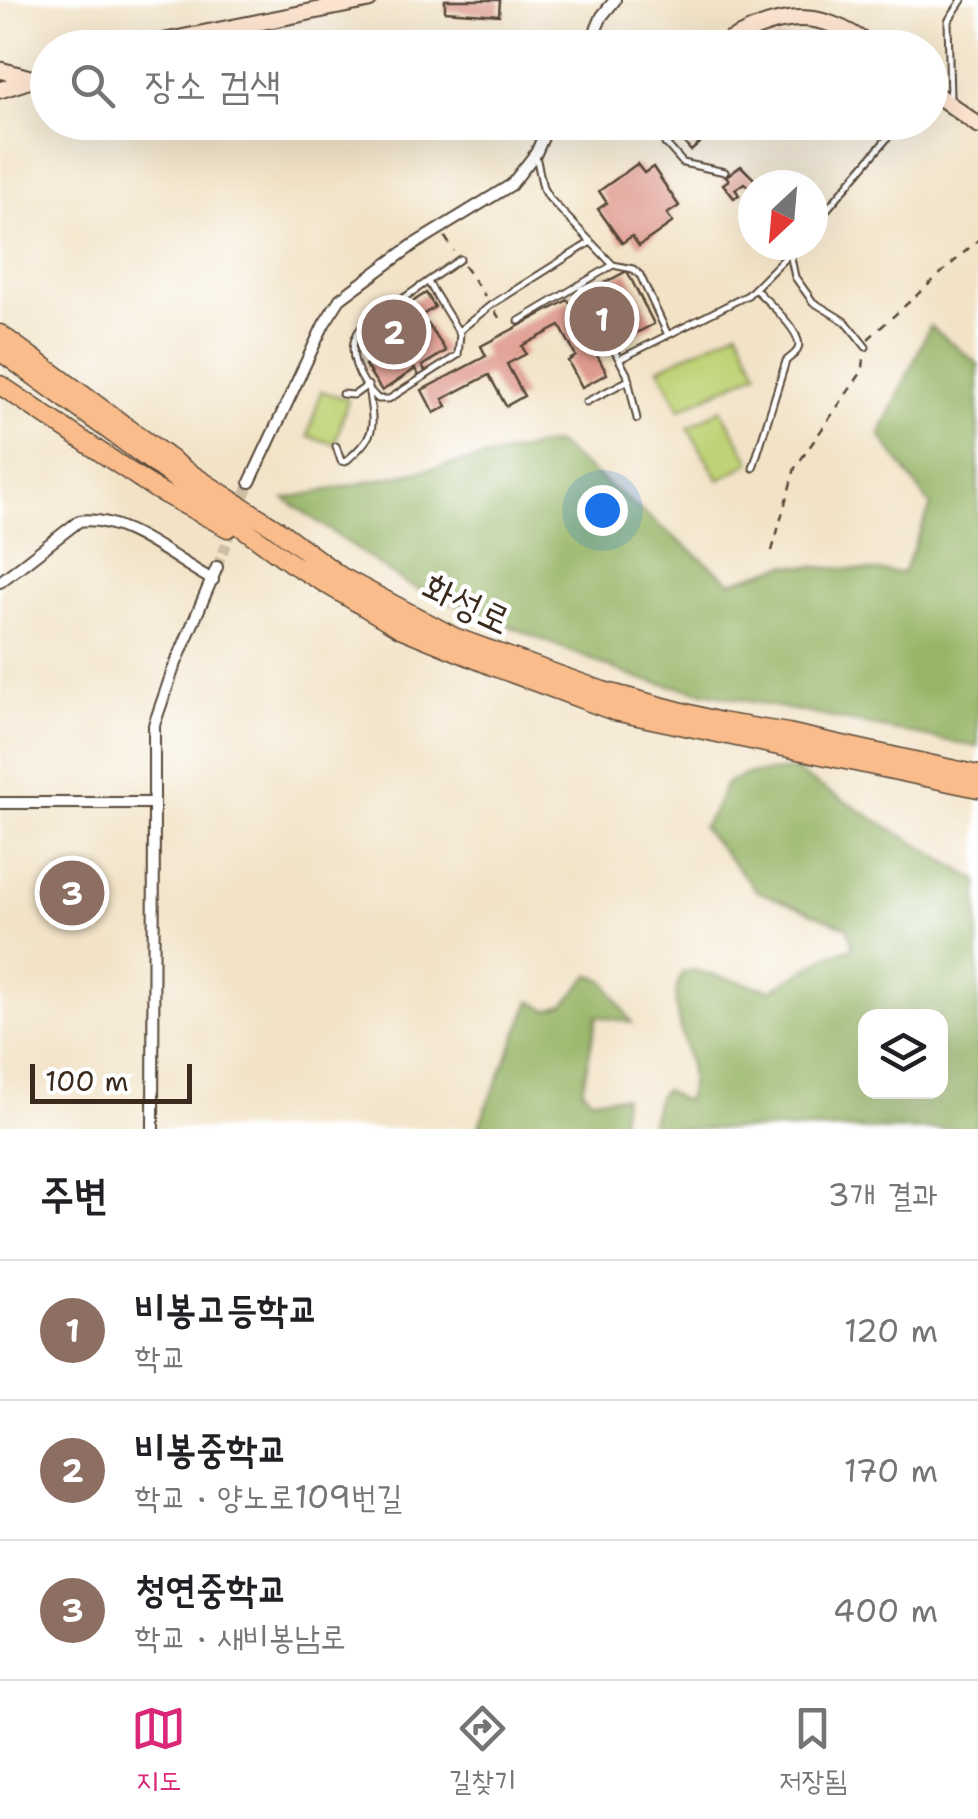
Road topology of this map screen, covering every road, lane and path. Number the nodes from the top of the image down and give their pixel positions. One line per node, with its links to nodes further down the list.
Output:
1 (369, 0): 4 (street)
2 (615, 0): 5 (street)
3 (962, 0): 12 (lane)
4 (220, 30)
5 (596, 30)
6 (752, 30): 7 (street)
7 (845, 30)
8 (0, 70): 9 (street)
9 (30, 76)
10 (30, 82): 11 (street)
11 (4, 91)
12 (950, 105): 13 (street)
13 (978, 125)
14 (542, 140): 19 (street)
15 (662, 140): 18 (lane)
16 (670, 140): 18 (lane)
17 (886, 140): 21 (lane)
18 (665, 144): 20 (lane)
19 (536, 153): 24 (lane); 48 (street)
20 (725, 172)
21 (828, 208)
22 (447, 240): 25 (path)
23 (978, 240): 37 (path)
24 (591, 242): 28 (lane); 34 (lane)
25 (460, 259): 29 (lane); 31 (path)
26 (784, 260): 32 (lane)
27 (791, 260): 37 (lane)
28 (612, 265): 30 (lane); 36 (lane)
29 (428, 282): 34 (lane); 42 (lane)
30 (580, 285): 33 (lane); 39 (lane)
31 (479, 287)
32 (756, 290): 36 (lane); 47 (lane)
33 (518, 321)
34 (459, 331): 42 (lane)
35 (0, 334): 54 (main road, 화성로)
36 (668, 335): 39 (lane)
37 (866, 347): 49 (path)
38 (0, 352): 50 (main road, 화성로)
39 (620, 359): 40 (lane)
40 (629, 380): 44 (lane); 45 (lane)
41 (0, 385): 50 (main road)
42 (368, 386): 43 (lane); 46 (lane)
43 (342, 394)
44 (586, 402)
45 (637, 419)
46 (336, 446)
47 (753, 468)
48 (250, 482)
49 (772, 551)
50 (291, 563): 55 (main road, 화성로)
51 (217, 567): 52 (street)
52 (213, 580): 53 (street); 57 (street)
53 (0, 582)
54 (978, 775)
55 (978, 788)
56 (0, 803): 57 (street)
57 (154, 803): 58 (street)
58 (152, 1129)

